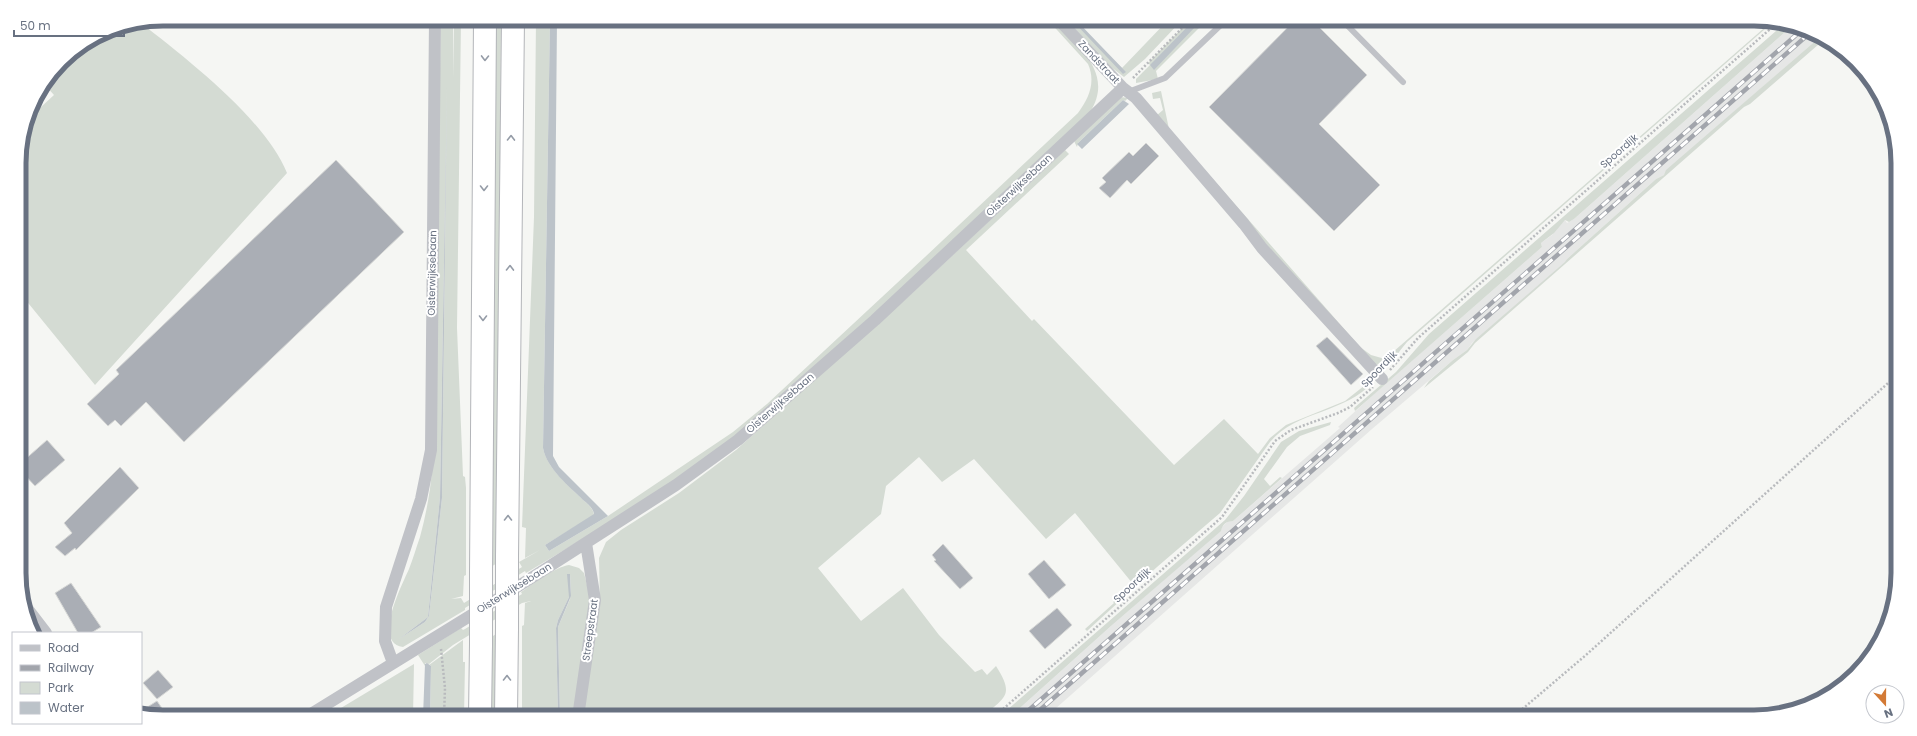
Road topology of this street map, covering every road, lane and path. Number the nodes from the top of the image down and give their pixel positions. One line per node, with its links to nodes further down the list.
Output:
1 (435, 26): 17 (street, Oisterwijksebaan)
2 (485, 26): 20 (highway, one-way to 20, bridge)
3 (513, 26): 21 (highway, one-way to 3, bridge)
4 (1065, 26): 10 (street, Zandstraat)
5 (1185, 26): 10 (path)
6 (1220, 26): 10 (lane)
7 (1348, 26): 9 (lane)
8 (1772, 27): 11 (path, Spoordijk)
9 (1403, 82)
10 (1126, 90): 11 (street, Zandstraat); 13 (street, Oisterwijksebaan)
11 (1382, 379): 23 (path, Spoordijk)
12 (1891, 380): 24 (path)
13 (586, 543): 16 (street, Oisterwijksebaan); 22 (street, Streepstraat)
14 (33, 616): 15 (street)
15 (45, 632)
16 (439, 635): 17 (street, Oisterwijksebaan); 19 (path)
17 (393, 663): 18 (street, Oisterwijksebaan)
18 (317, 710)
19 (444, 710)
20 (480, 710)
21 (506, 710)
22 (579, 710)
23 (1002, 710)
24 (1521, 710)

